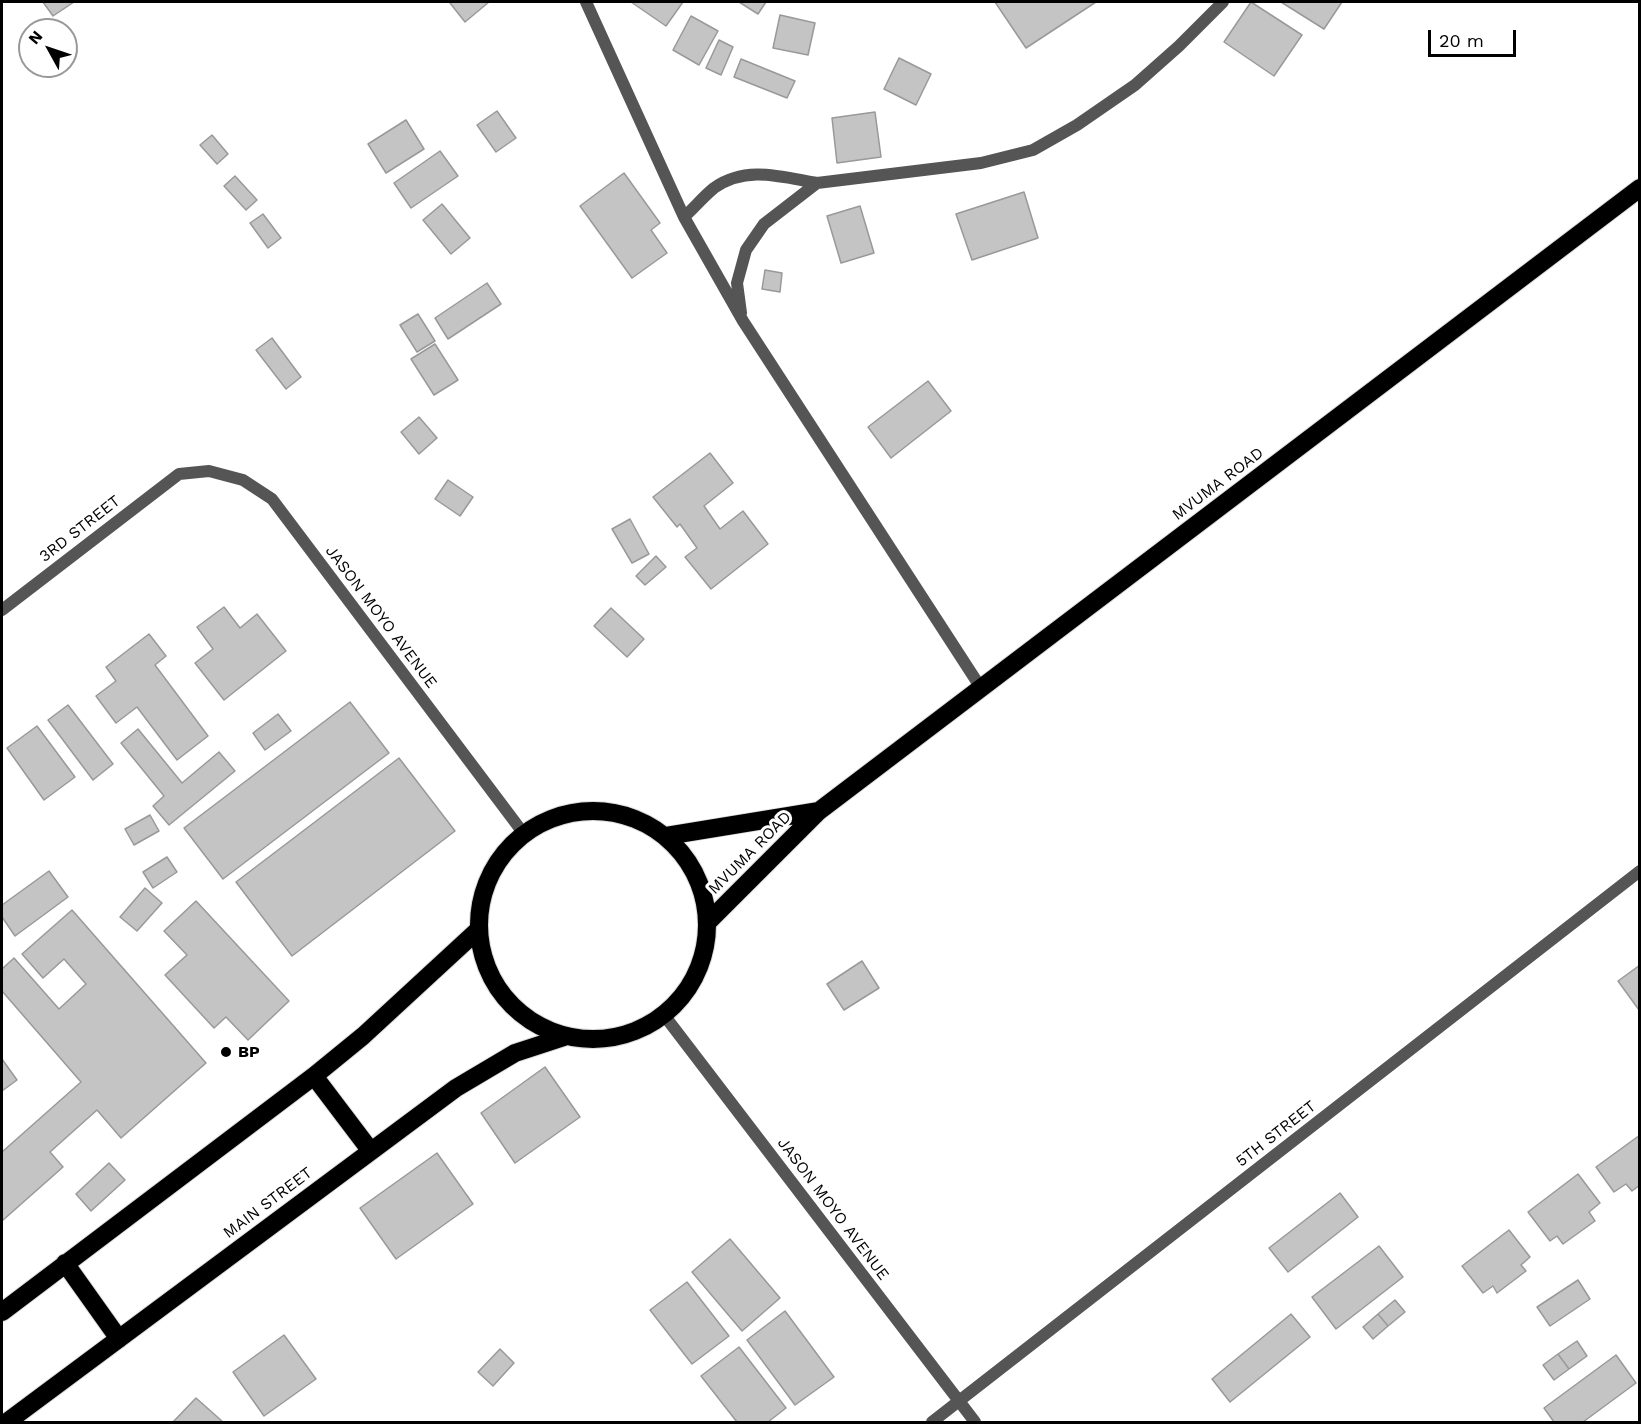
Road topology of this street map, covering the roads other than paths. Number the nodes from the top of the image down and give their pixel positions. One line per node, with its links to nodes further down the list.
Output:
1 (586, 2): 5 (street)
2 (1223, 2): 3 (street)
3 (817, 183): 5 (street); 6 (street)
4 (1640, 188): 9 (highway, MVUMA ROAD)
5 (684, 217): 6 (street)
6 (742, 321): 9 (street)
7 (179, 474): 8 (street, 3RD STREET); 11 (street, JASON MOYO AVENUE)
8 (2, 610)
9 (981, 688): 10 (highway, MVUMA ROAD)
10 (819, 811): 12 (highway, MVUMA ROAD); 14 (highway, MVUMA ROAD)
11 (524, 834): 12 (highway, MAIN STREET); 15 (highway, MAIN STREET)
12 (666, 836): 14 (highway, MAIN STREET)
13 (1640, 871): 23 (street, 5TH STREET)
14 (708, 922): 16 (highway, MAIN STREET)
15 (478, 930): 17 (highway, MAIN STREET); 18 (highway)
16 (664, 1015): 17 (highway, MAIN STREET); 23 (street, JASON MOYO AVENUE)
17 (564, 1037): 19 (highway, MAIN STREET)
18 (314, 1076): 19 (highway); 20 (highway)
19 (370, 1150): 22 (highway, MAIN STREET)
20 (65, 1263): 21 (highway); 22 (highway)
21 (2, 1312)
22 (119, 1339): 24 (highway, MAIN STREET)
23 (960, 1402): 25 (street, 5TH STREET); 26 (street, JASON MOYO AVENUE)
24 (7, 1422)
25 (932, 1422)
26 (975, 1422)

